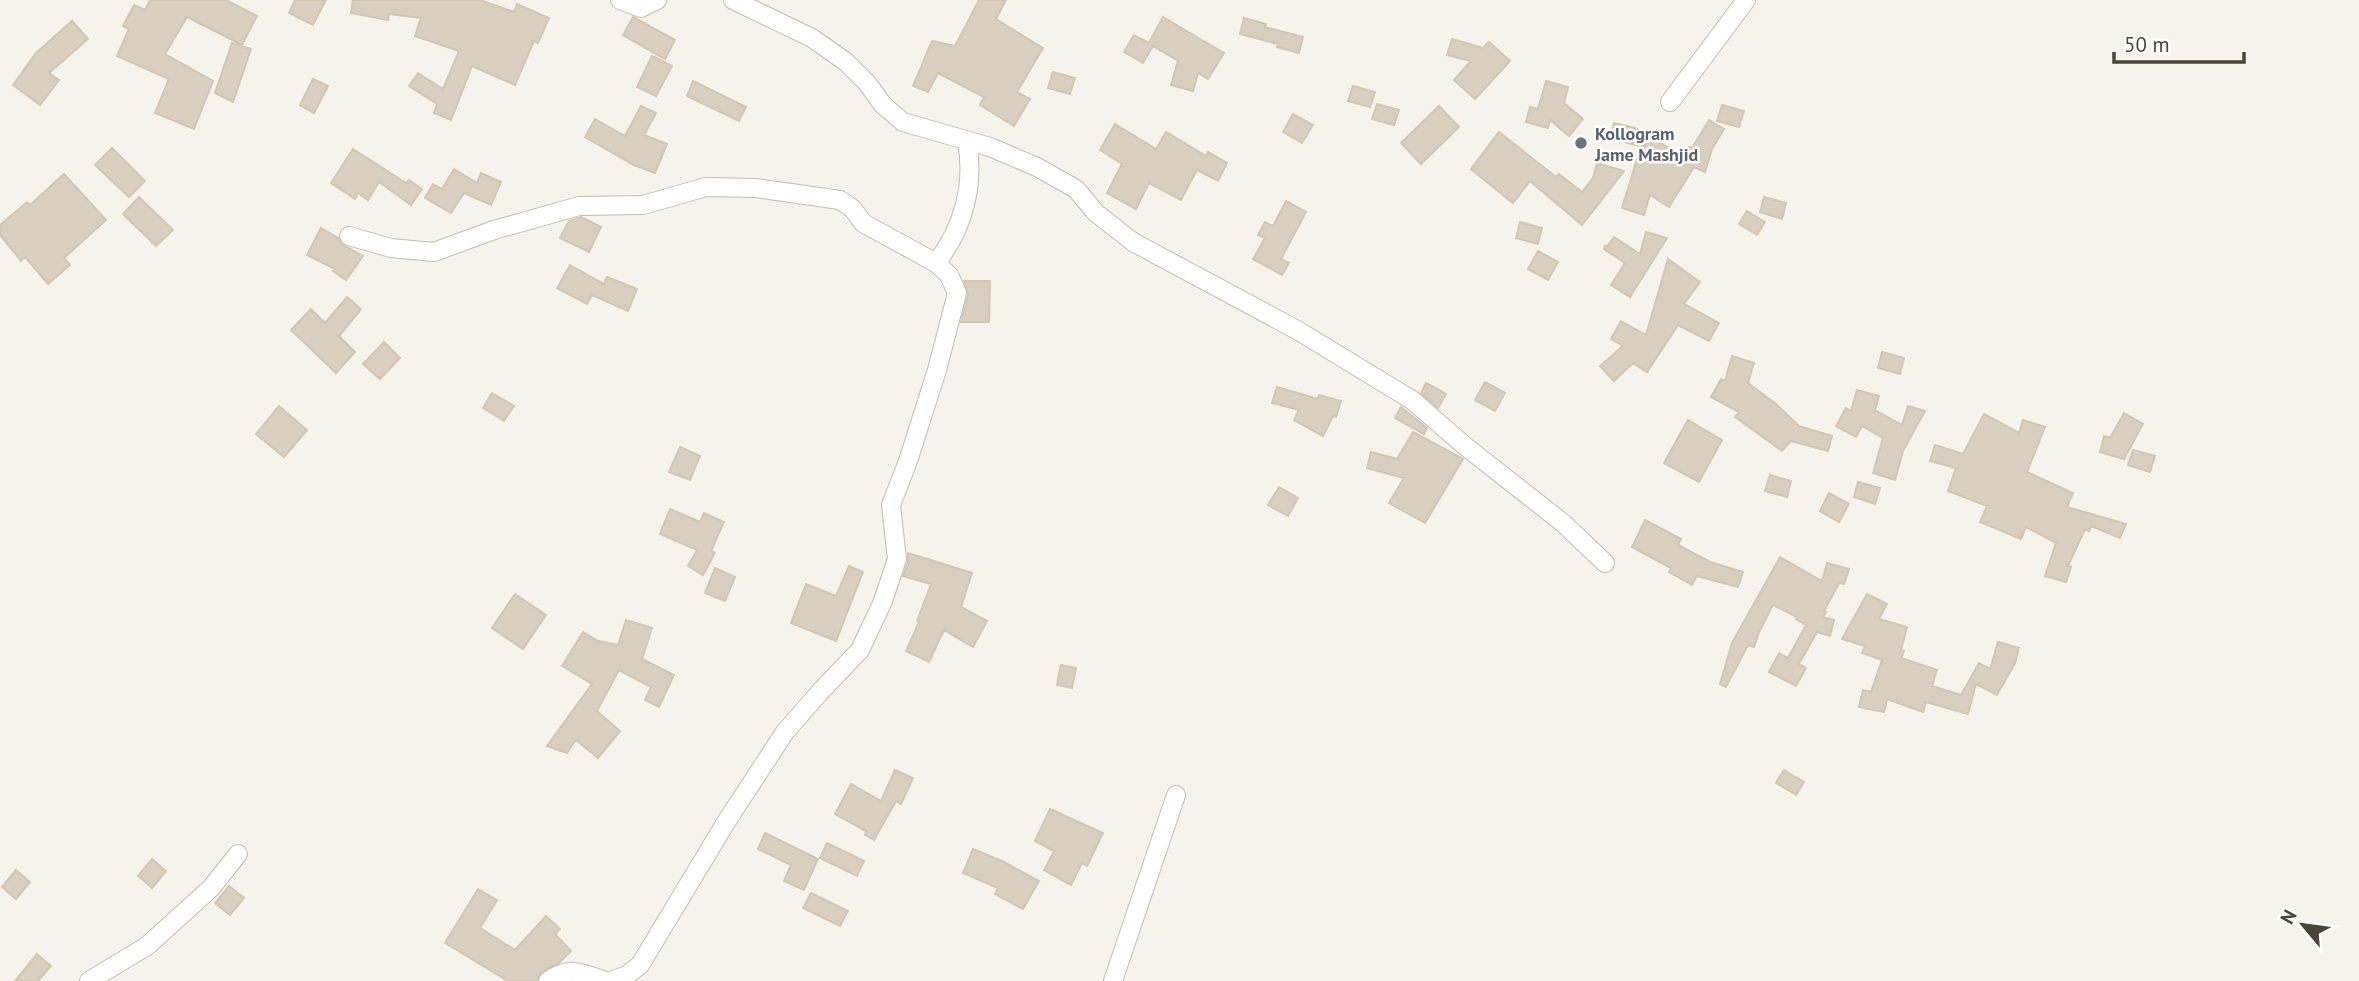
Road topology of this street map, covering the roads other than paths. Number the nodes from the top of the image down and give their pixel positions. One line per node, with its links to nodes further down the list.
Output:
1 (620, 0): 2 (street)
2 (657, 0)
3 (733, 0): 6 (street)
4 (1746, 0): 5 (street)
5 (1670, 102)
6 (967, 142): 8 (street); 9 (street)
7 (349, 236): 8 (street)
8 (936, 263): 15 (street)
9 (1605, 563)
10 (1176, 795): 16 (street)
11 (238, 854): 12 (street)
12 (89, 981)
13 (548, 981): 14 (street)
14 (605, 981)
15 (611, 981)
16 (1114, 981)

